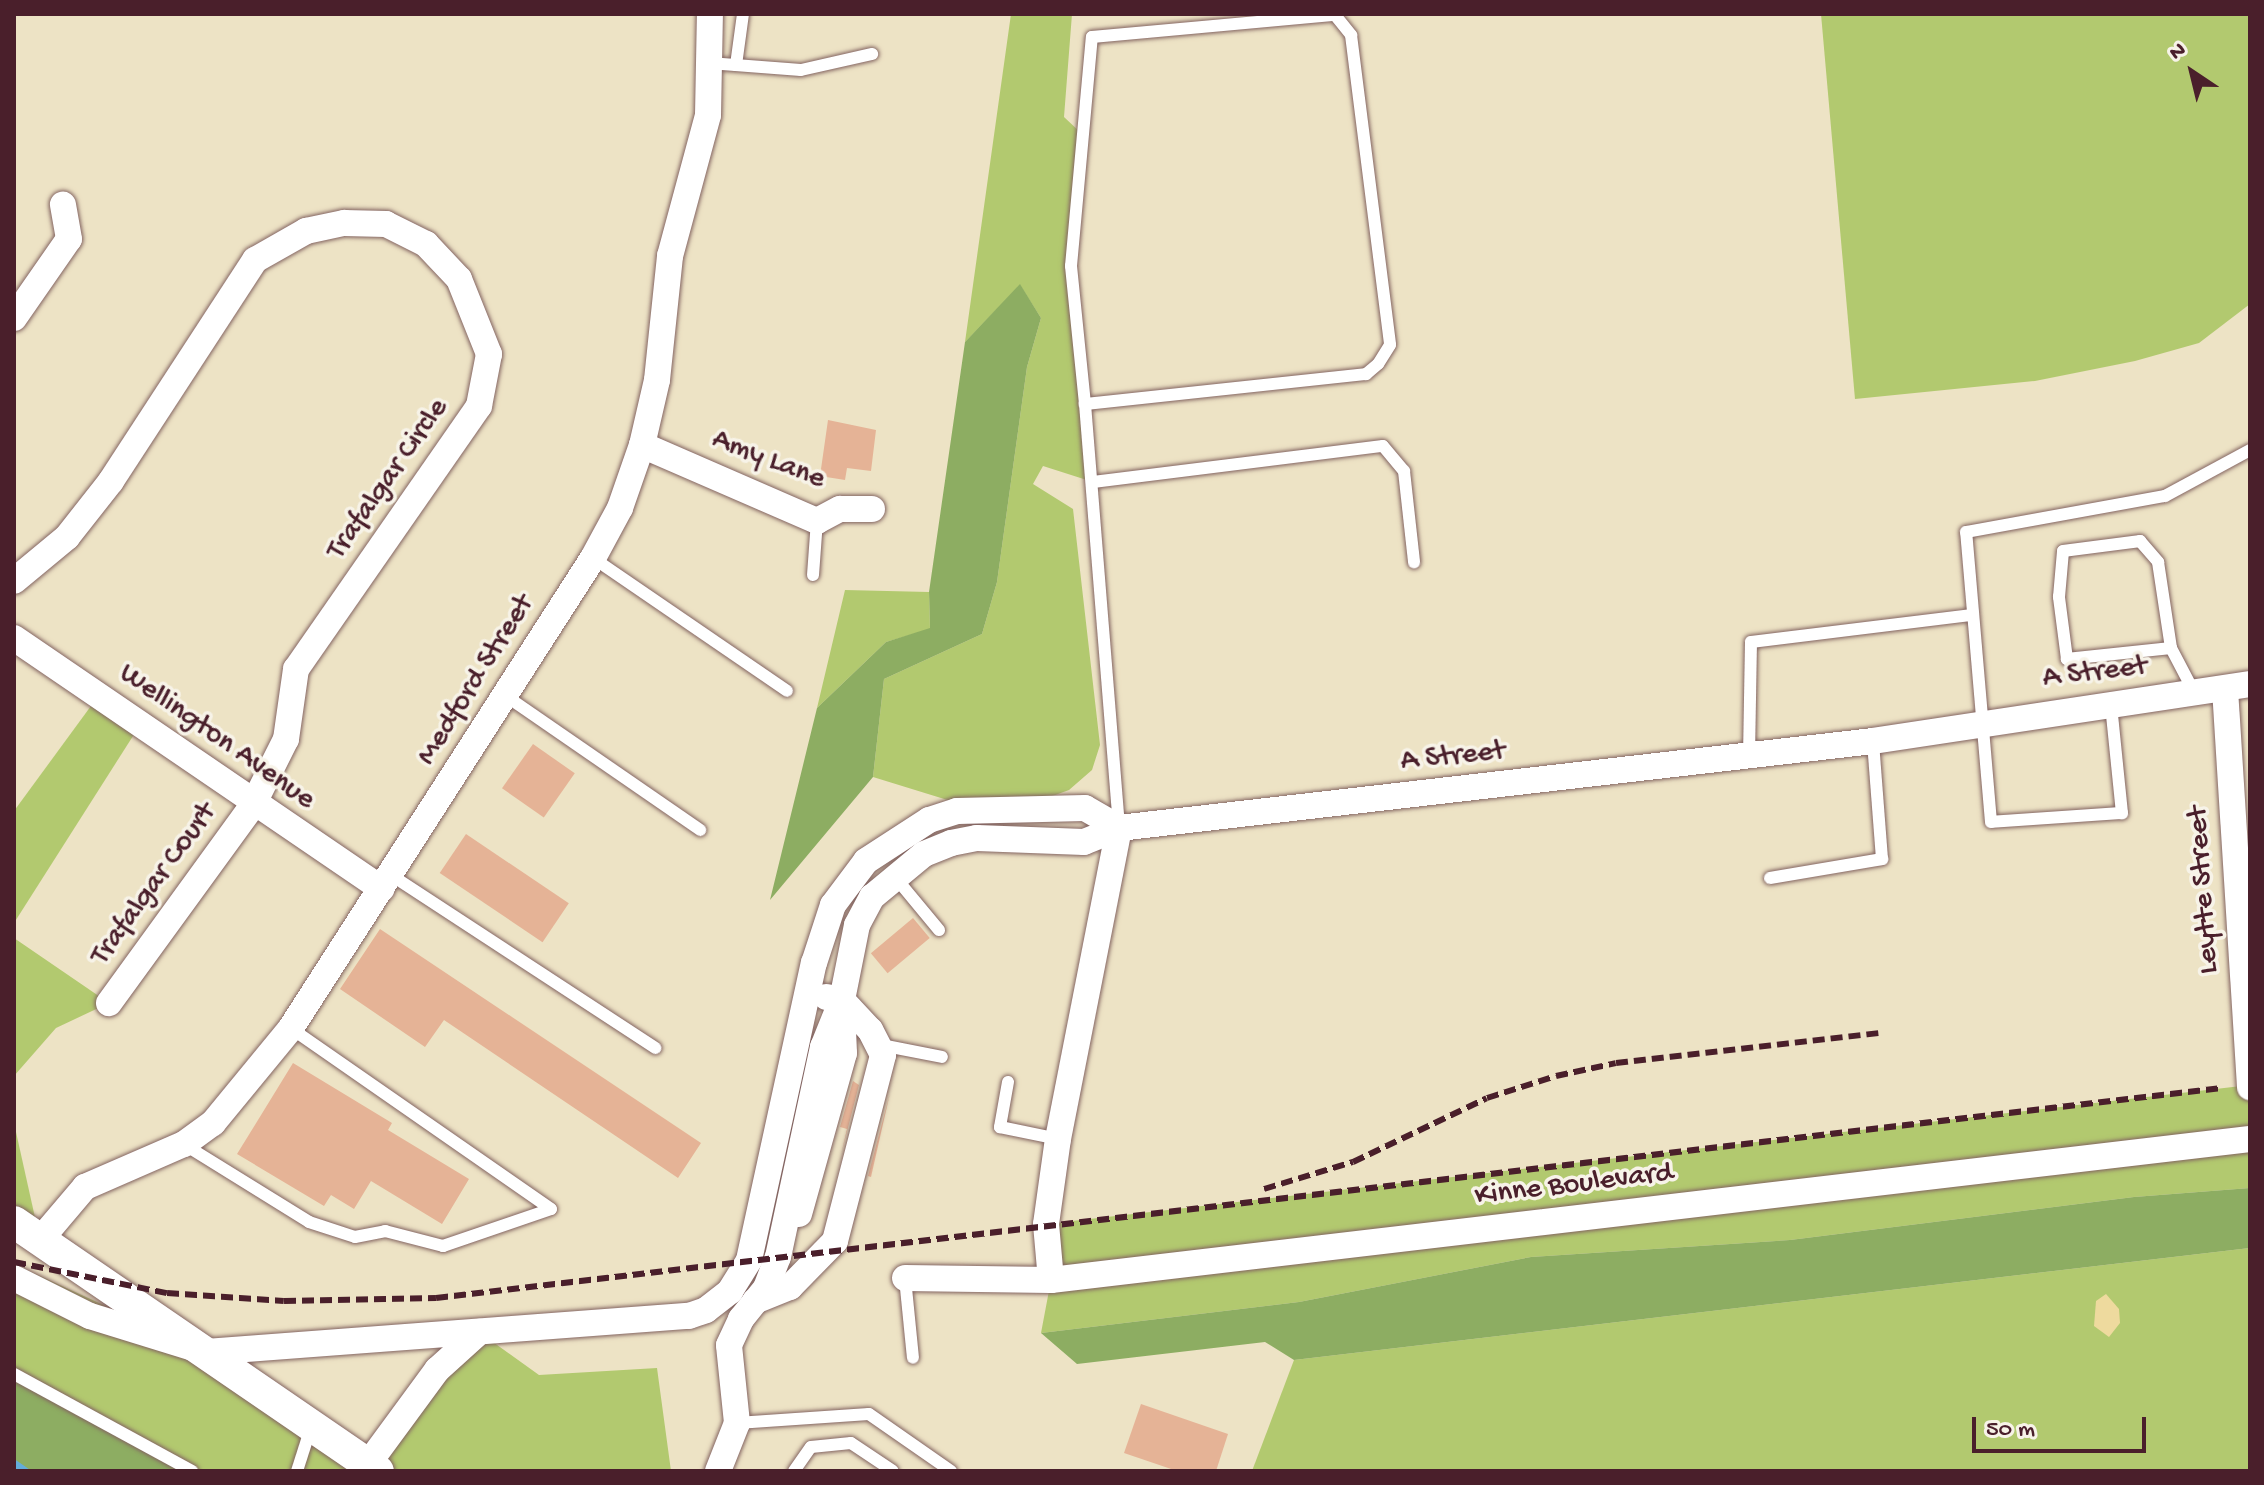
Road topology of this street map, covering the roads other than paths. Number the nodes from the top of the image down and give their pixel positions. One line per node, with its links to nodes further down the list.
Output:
1 (710, 14): 4 (street, Medford Street)
2 (743, 14): 5 (lane)
3 (872, 54): 5 (lane)
4 (709, 63): 5 (lane); 9 (street, Medford Street)
5 (736, 65)
6 (63, 205): 7 (street)
7 (14, 318)
8 (1085, 404): 8 (lane); 11 (lane)
9 (642, 445): 13 (street, Amy Lane); 14 (street, Medford Street)
10 (2250, 450): 18 (lane)
11 (1093, 482): 15 (lane); 30 (lane)
12 (872, 509): 13 (street, Amy Lane)
13 (817, 521): 16 (lane)
14 (593, 558): 22 (lane); 24 (street, Medford Street)
15 (1414, 562)
16 (813, 575)
17 (14, 581): 29 (street, Trafalgar Circle)
18 (1972, 615): 26 (lane); 28 (lane)
19 (14, 638): 29 (street, Wellington Avenue)
20 (2171, 648): 20 (lane); 23 (lane)
21 (2238, 687): 23 (street, A Street); 44 (street, Leytte Street)
22 (787, 691)
23 (2195, 694): 25 (street, A Street)
24 (506, 696): 31 (lane); 34 (street, Medford Street)
25 (2111, 705): 26 (street, A Street); 26 (lane)
26 (1980, 725): 27 (street, A Street)
27 (1873, 741): 28 (street, A Street); 33 (lane)
28 (1749, 756): 30 (street, A Street)
29 (253, 805): 34 (street, Wellington Avenue); 38 (street, Trafalgar Court)
30 (1119, 828): 32 (street, A Street); 36 (street); 45 (street)
31 (700, 830)
32 (895, 876): 35 (lane); 37 (street, A Street)
33 (1770, 878)
34 (387, 882): 39 (street, Medford Street); 41 (lane)
35 (939, 930)
36 (808, 995): 37 (street); 48 (street)
37 (842, 1000): 40 (street); 48 (street, A Street)
38 (109, 1003)
39 (291, 1028): 47 (street, Medford Street); 47 (lane)
40 (881, 1045): 42 (lane); 49 (street)
41 (655, 1048)
42 (942, 1057)
43 (1008, 1082): 45 (lane)
44 (2250, 1087)
45 (1058, 1139): 53 (street)
46 (2250, 1139): 53 (street, Kinne Boulevard)
47 (184, 1144): 50 (street, Medford Street)
48 (781, 1218): 49 (street); 54 (street); 55 (street)
49 (840, 1228): 54 (street)
50 (27, 1231): 56 (street)
51 (14, 1278): 56 (street)
52 (905, 1278): 53 (street, Kinne Boulevard); 57 (lane)
53 (1051, 1280)
54 (755, 1301): 59 (street)
55 (479, 1332): 56 (street); 61 (street)
56 (206, 1352): 60 (street)
57 (913, 1358)
58 (14, 1374): 62 (lane)
59 (737, 1423): 64 (street); 67 (lane)
60 (311, 1427): 61 (street); 63 (lane)
61 (373, 1468)
62 (192, 1471)
63 (297, 1471)
64 (718, 1471)
65 (794, 1471): 66 (lane)
66 (893, 1471)
67 (951, 1471)

